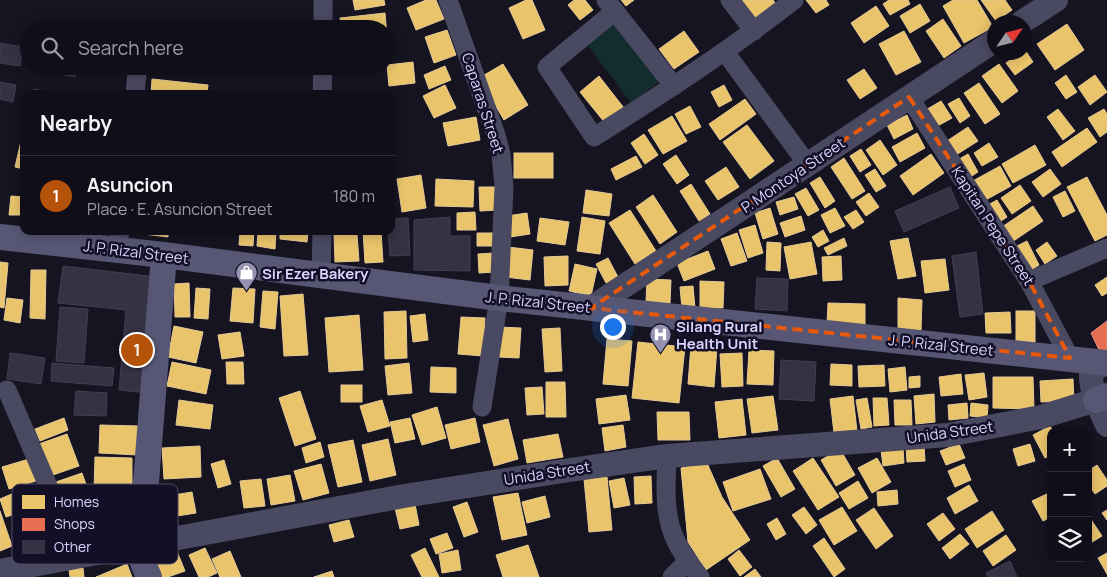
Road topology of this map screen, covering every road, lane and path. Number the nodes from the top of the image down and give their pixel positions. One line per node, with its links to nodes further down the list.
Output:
1 (323, 0): 8 (street)
2 (448, 0): 26 (street, Caparas Street)
3 (730, 0): 9 (street)
4 (794, 0): 9 (street)
5 (1056, 0): 7 (street)
6 (610, 5): 14 (street); 14 (street)
7 (1032, 16)
8 (323, 20)
9 (754, 31): 11 (street)
10 (987, 46): 17 (street, P. Montoya Street)
11 (725, 52): 14 (street); 18 (street)
12 (137, 75): 15 (street)
13 (322, 75): 16 (street)
14 (674, 86)
15 (135, 90)
16 (322, 90)
17 (910, 97): 18 (street, P. Montoya Street); 25 (street, Kapitan Pepe Street)
18 (808, 165): 27 (street, P. Montoya Street)
19 (322, 235): 24 (street)
20 (0, 237): 21 (main road, J. P. Rizal Street)
21 (118, 240): 23 (main road, J. P. Rizal Street)
22 (1107, 248): 25 (street)
23 (164, 255): 24 (main road, J. P. Rizal Street); 36 (main road)
24 (321, 276): 26 (main road, J. P. Rizal Street)
25 (1029, 281): 28 (street, Kapitan Pepe Street)
26 (499, 298): 27 (main road, J. P. Rizal Street); 32 (street, Caparas Street)
27 (591, 308): 28 (main road, J. P. Rizal Street)
28 (1070, 358): 29 (main road, J. P. Rizal Street); 31 (street)
29 (1107, 363): 31 (street)
30 (7, 390): 35 (street)
31 (1098, 394): 33 (street); 34 (street, Unida Street)
32 (482, 407)
33 (1107, 425)
34 (667, 456): 37 (street, Unida Street); 38 (street)
35 (47, 484)
36 (146, 484)
37 (178, 538)
38 (688, 561): 43 (street); 44 (street)
39 (33, 564): 41 (street, Unida Street)
40 (143, 564): 42 (main road)
41 (0, 570)
42 (149, 577)
43 (672, 577)
44 (700, 577)

